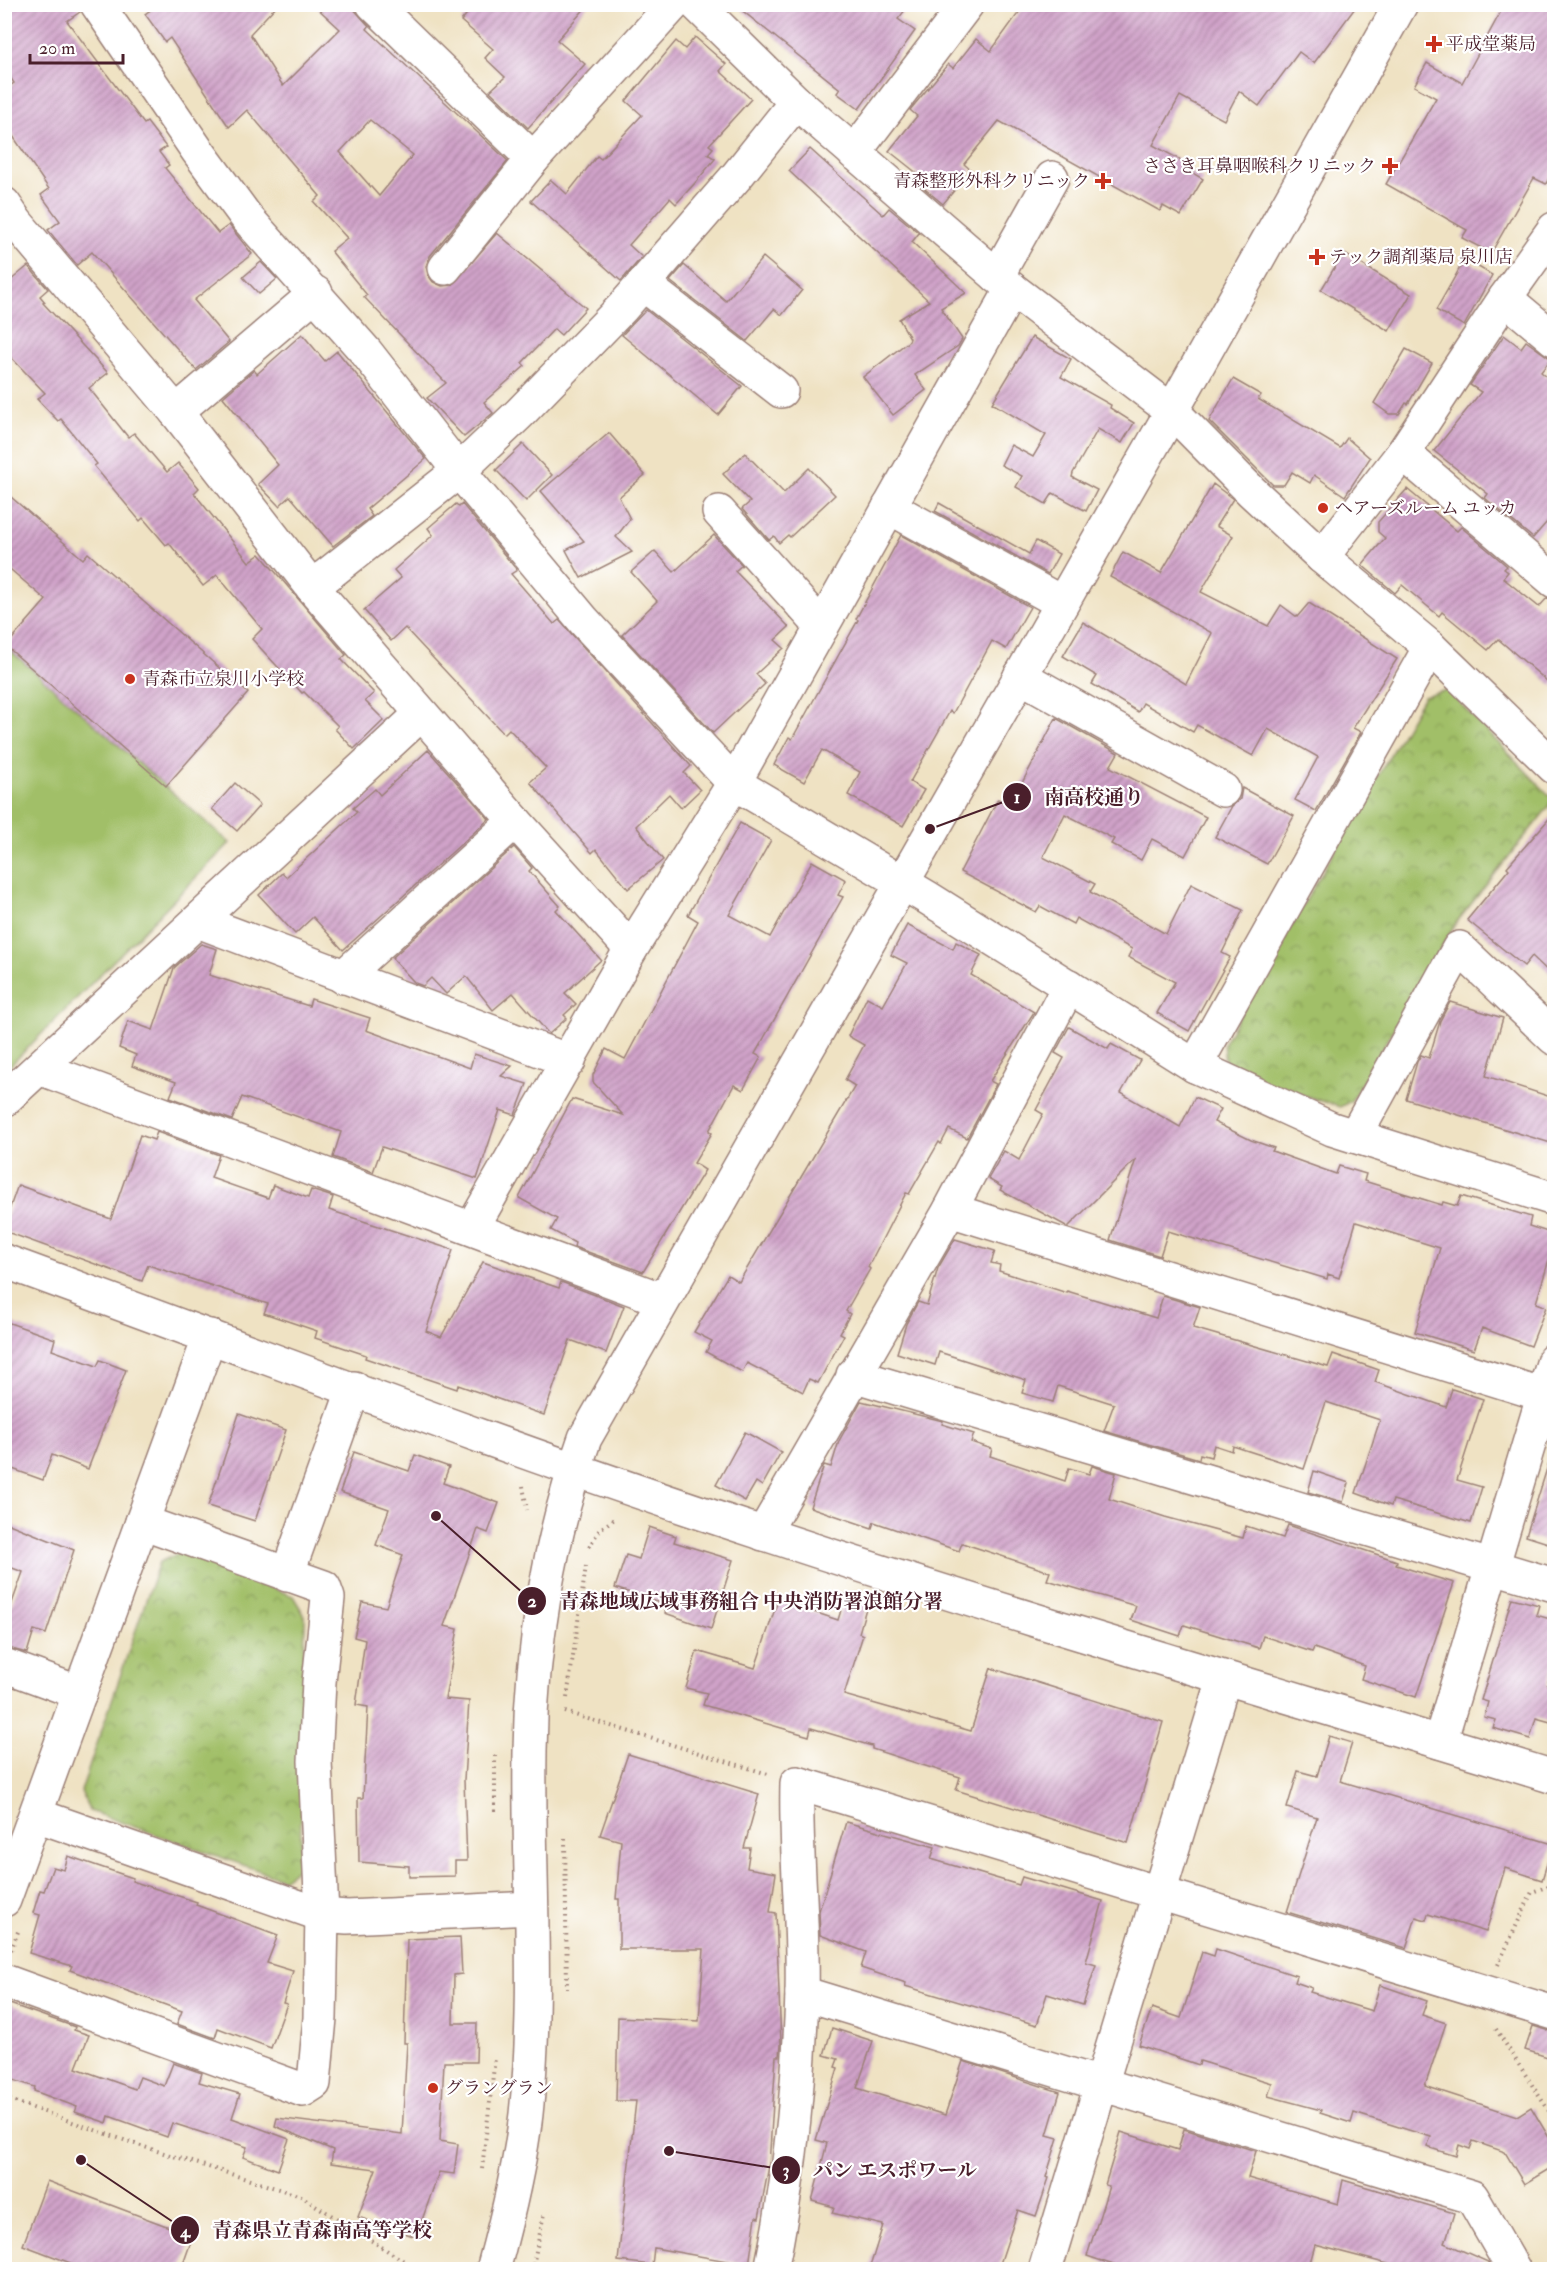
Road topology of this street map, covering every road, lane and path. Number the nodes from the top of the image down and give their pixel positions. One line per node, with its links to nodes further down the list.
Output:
1 (97, 4): 16 (street)
2 (373, 4): 9 (street)
3 (674, 4): 9 (street)
4 (696, 4): 7 (street)
5 (967, 4): 8 (street)
6 (1401, 4): 20 (street)
7 (796, 102): 8 (street); 15 (street)
8 (854, 153): 14 (street)
9 (533, 159): 13 (street)
10 (1052, 178): 14 (street)
11 (4, 204): 21 (street)
12 (1554, 229): 17 (street)
13 (445, 268)
14 (1005, 283): 20 (street); 24 (street)
15 (643, 284): 19 (street); 23 (street)
16 (316, 293): 21 (street); 23 (street)
17 (1505, 298): 18 (street); 22 (street)
18 (1554, 339)
19 (781, 391)
20 (1172, 411): 26 (street); 29 (street)
21 (176, 412): 28 (street)
22 (1403, 453): 26 (street); 27 (street)
23 (459, 471): 28 (street); 35 (street)
24 (889, 507): 29 (street); 30 (street)
25 (719, 512): 30 (street)
26 (1322, 557): 31 (street)
27 (1554, 581)
28 (312, 587): 33 (street)
29 (1062, 603): 32 (street)
30 (822, 627): 35 (street)
31 (1430, 647): 34 (street); 45 (street)
32 (1020, 676): 36 (street); 38 (street)
33 (422, 714): 37 (street); 39 (street)
34 (1554, 767)
35 (734, 783): 38 (street); 40 (street)
36 (1223, 790)
37 (515, 821): 40 (street); 41 (street)
38 (903, 883): 42 (street); 53 (street)
39 (198, 921): 41 (street); 46 (street)
40 (631, 949): 44 (street)
41 (343, 977): 44 (street)
42 (1069, 986): 45 (street); 50 (street)
43 (1554, 1038): 48 (street)
44 (569, 1061): 51 (street)
45 (1195, 1066): 48 (street)
46 (39, 1068): 47 (street); 51 (street)
47 (4, 1100)
48 (1355, 1136): 49 (street)
49 (1554, 1199)
50 (950, 1210): 56 (street); 58 (street)
51 (472, 1228): 53 (street)
52 (4, 1260): 54 (street)
53 (663, 1300): 59 (street)
54 (210, 1336): 57 (street); 61 (street)
55 (1554, 1360): 58 (street)
56 (853, 1375): 62 (street); 65 (street)
57 (354, 1389): 59 (street); 66 (street)
58 (1549, 1396): 65 (street)
59 (574, 1469): 60 (street); 80 (street)
60 (621, 1486): 62 (street); 63 (path)
61 (142, 1522): 66 (street); 70 (street)
62 (763, 1534): 69 (street)
63 (588, 1548)
64 (586, 1560): 71 (path)
65 (1492, 1566): 67 (street); 73 (street)
66 (287, 1575): 81 (street)
67 (1554, 1585)
68 (4, 1665): 70 (street)
69 (1224, 1679): 73 (street); 78 (street)
70 (80, 1692): 76 (street)
71 (565, 1712): 72 (path); 75 (path)
72 (565, 1724)
73 (1440, 1742): 74 (street)
74 (1554, 1777)
75 (797, 1784): 78 (street); 83 (street)
76 (36, 1815): 79 (street); 81 (street)
77 (565, 1829): 84 (path)
78 (1161, 1894): 85 (street); 86 (street)
79 (4, 1900)
80 (531, 1908): 81 (street); 90 (street)
81 (322, 1915): 82 (street)
82 (4, 1982)
83 (802, 1993): 86 (street); 92 (street)
84 (567, 1999)
85 (1554, 2013)
86 (1101, 2085): 93 (street); 94 (street)
87 (4, 2098): 89 (path)
88 (546, 2202): 91 (path)
89 (418, 2270)
90 (493, 2270)
91 (532, 2270)
92 (771, 2270)
93 (1045, 2270)
94 (1514, 2270)

